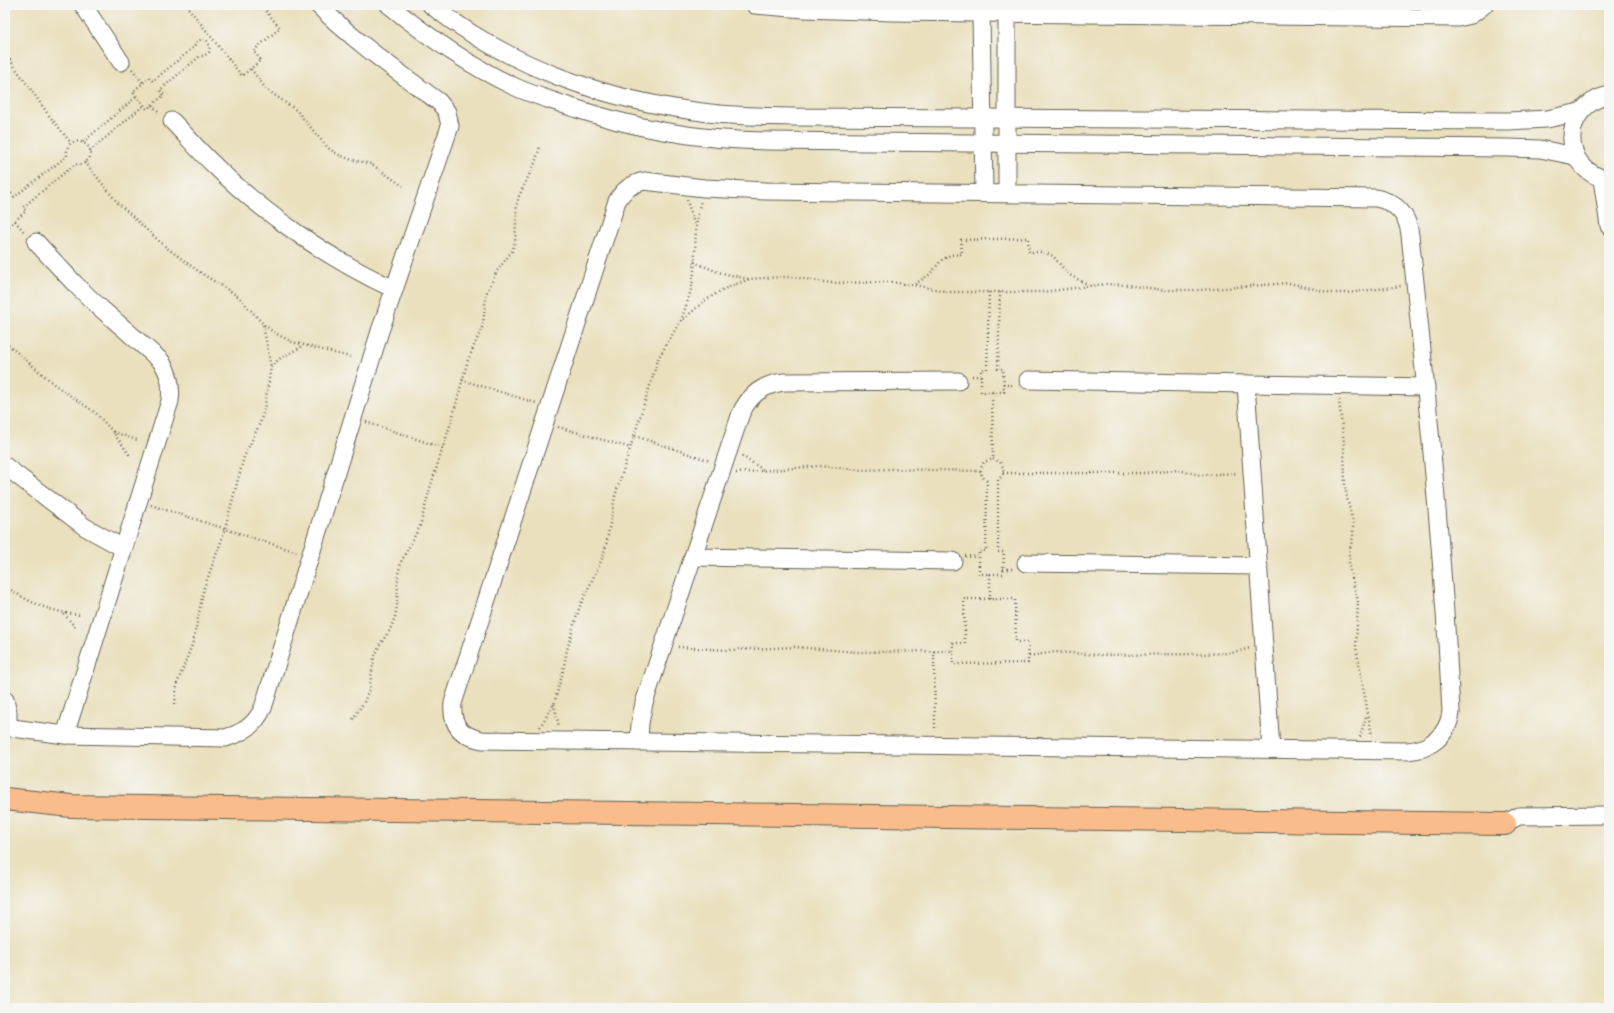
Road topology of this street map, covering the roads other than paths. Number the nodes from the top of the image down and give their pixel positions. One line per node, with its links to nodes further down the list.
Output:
1 (84, 5): 9 (street)
2 (318, 5): 23 (street)
3 (390, 5): 15 (street)
4 (431, 5): 12 (street)
5 (755, 5): 7 (street)
6 (1484, 5): 8 (street)
7 (982, 12): 8 (street); 12 (street)
8 (1007, 13): 13 (street)
9 (121, 62)
10 (1609, 95): 11 (street)
11 (1580, 112): 13 (street); 17 (street)
12 (983, 118): 13 (street); 15 (street)
13 (1007, 118): 16 (street)
14 (172, 121): 23 (street)
15 (983, 142): 16 (street); 19 (street)
16 (1007, 143): 17 (street); 20 (street)
17 (1575, 156): 18 (street)
18 (1605, 179): 21 (street)
19 (984, 193): 20 (street); 37 (street)
20 (1007, 193): 27 (street)
21 (1609, 226)
22 (36, 242): 29 (street)
23 (394, 289): 36 (street)
24 (1028, 380): 26 (street)
25 (958, 381): 30 (street)
26 (1246, 384): 27 (street); 33 (street)
27 (1426, 387): 38 (street)
28 (5, 466): 29 (street)
29 (123, 548): 36 (street)
30 (693, 557): 31 (street); 37 (street)
31 (953, 561)
32 (1026, 563): 33 (street)
33 (1259, 566): 38 (street)
34 (5, 700): 35 (street)
35 (7, 727): 36 (street)
36 (65, 735)
37 (639, 742): 38 (street)
38 (1271, 750)
39 (5, 799): 41 (main road)
40 (1609, 815): 41 (street)
41 (1505, 824)

